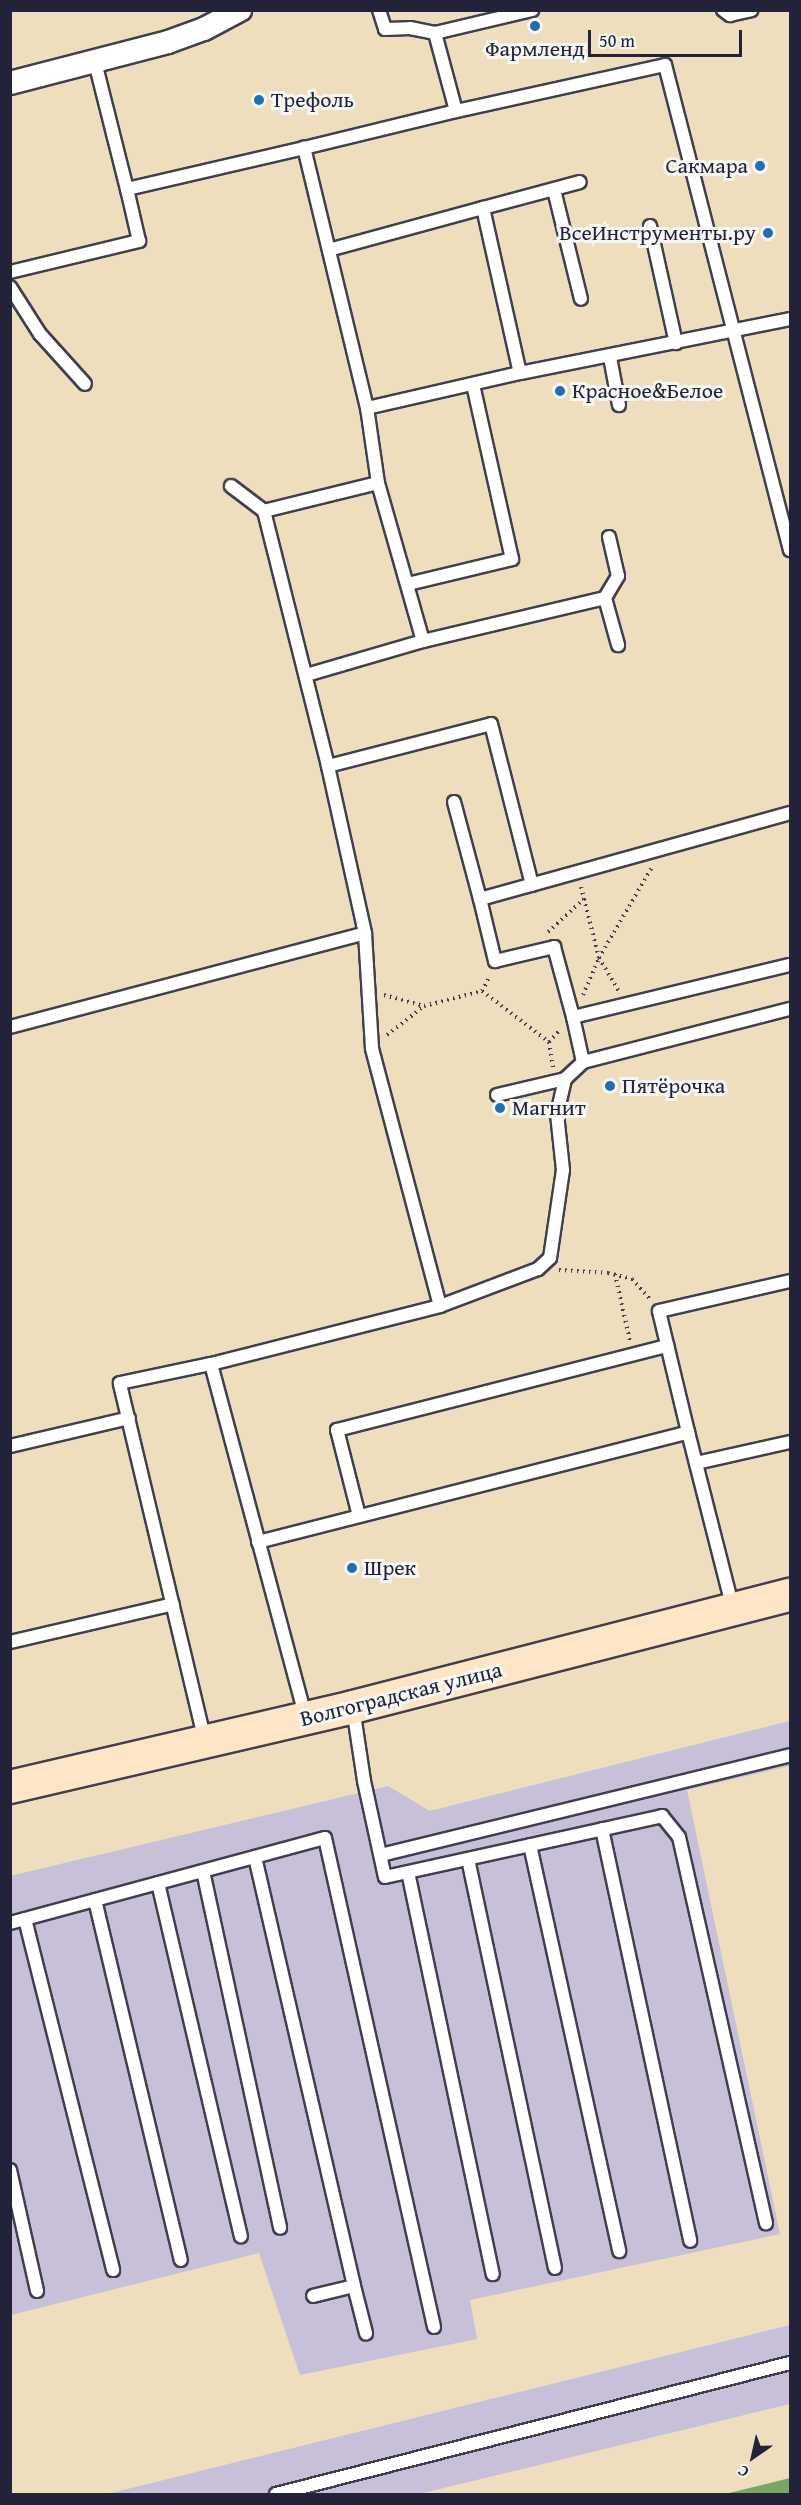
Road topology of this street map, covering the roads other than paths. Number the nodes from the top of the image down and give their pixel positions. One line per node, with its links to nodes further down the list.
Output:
1 (240, 10): 7 (street)
2 (378, 10): 6 (lane)
3 (532, 10): 6 (lane)
4 (723, 10): 5 (lane)
5 (751, 10)
6 (435, 33): 9 (lane)
7 (94, 62): 8 (street); 12 (lane)
8 (10, 83)
9 (456, 111): 10 (lane); 21 (lane)
10 (304, 148): 12 (lane); 16 (lane)
11 (580, 182): 13 (lane)
12 (127, 189): 17 (lane)
13 (554, 190): 14 (lane); 19 (lane)
14 (483, 208): 16 (lane); 24 (lane)
15 (650, 226): 22 (lane)
16 (329, 250): 28 (lane)
17 (10, 272)
18 (10, 287): 25 (lane)
19 (581, 299)
20 (790, 319): 21 (lane)
21 (736, 331): 22 (lane); 33 (lane)
22 (676, 343): 23 (lane)
23 (610, 357): 24 (lane); 27 (lane)
24 (520, 373): 26 (lane)
25 (85, 384)
26 (474, 384): 28 (lane); 34 (lane)
27 (620, 405)
28 (367, 408): 29 (lane)
29 (378, 483): 31 (lane); 34 (lane)
30 (231, 486): 31 (lane)
31 (264, 511): 38 (lane)
32 (609, 537): 35 (lane)
33 (790, 550)
34 (408, 584): 36 (lane)
35 (605, 598): 36 (lane); 37 (lane)
36 (423, 641): 38 (lane)
37 (618, 645)
38 (306, 675): 39 (lane)
39 (328, 766): 42 (lane); 44 (lane)
40 (454, 802): 43 (lane)
41 (790, 813): 42 (lane)
42 (532, 885): 43 (lane)
43 (480, 899): 47 (lane)
44 (364, 933): 48 (lane); 53 (lane)
45 (790, 965): 47 (lane)
46 (790, 1009): 49 (lane)
47 (573, 1017): 49 (lane)
48 (10, 1027)
49 (583, 1062): 50 (lane)
50 (560, 1080): 51 (lane); 53 (lane)
51 (496, 1095)
52 (790, 1281): 54 (lane)
53 (440, 1306): 55 (lane)
54 (667, 1346): 57 (lane); 61 (lane)
55 (211, 1364): 56 (lane); 62 (lane)
56 (129, 1418): 59 (lane); 64 (lane)
57 (688, 1432): 60 (lane); 61 (lane)
58 (790, 1442): 60 (lane)
59 (10, 1446)
60 (696, 1463): 65 (lane)
61 (359, 1516): 62 (lane)
62 (258, 1542): 68 (lane)
63 (790, 1595): 65 (main road, Волгоградская улица)
64 (173, 1604): 66 (lane); 69 (lane)
65 (734, 1610): 67 (main road, Волгоградская улица)
66 (10, 1642)
67 (353, 1707): 68 (main road, Волгоградская улица); 74 (lane)
68 (306, 1719): 69 (main road, Волгоградская улица)
69 (205, 1742): 71 (main road, Волгоградская улица)
70 (790, 1755): 74 (lane)
71 (10, 1787)
72 (602, 1829): 73 (lane); 84 (lane); 87 (lane)
73 (530, 1845): 76 (lane); 88 (lane)
74 (381, 1855): 78 (lane)
75 (255, 1857): 77 (lane); 93 (lane); 96 (lane)
76 (468, 1859): 78 (lane); 90 (lane)
77 (203, 1871): 79 (lane); 85 (lane)
78 (408, 1872): 92 (lane)
79 (158, 1883): 80 (lane); 86 (lane)
80 (95, 1900): 81 (lane); 89 (lane)
81 (25, 1919): 82 (lane); 91 (lane)
82 (10, 1923)
83 (10, 2170): 94 (lane)
84 (766, 2223)
85 (280, 2228)
86 (241, 2236)
87 (690, 2241)
88 (619, 2251)
89 (181, 2260)
90 (555, 2268)
91 (113, 2270)
92 (493, 2274)
93 (354, 2286): 95 (lane); 97 (lane)
94 (37, 2291)
95 (313, 2296)
96 (434, 2326)
97 (366, 2333)
98 (790, 2363): 99 (lane)
99 (276, 2494)

